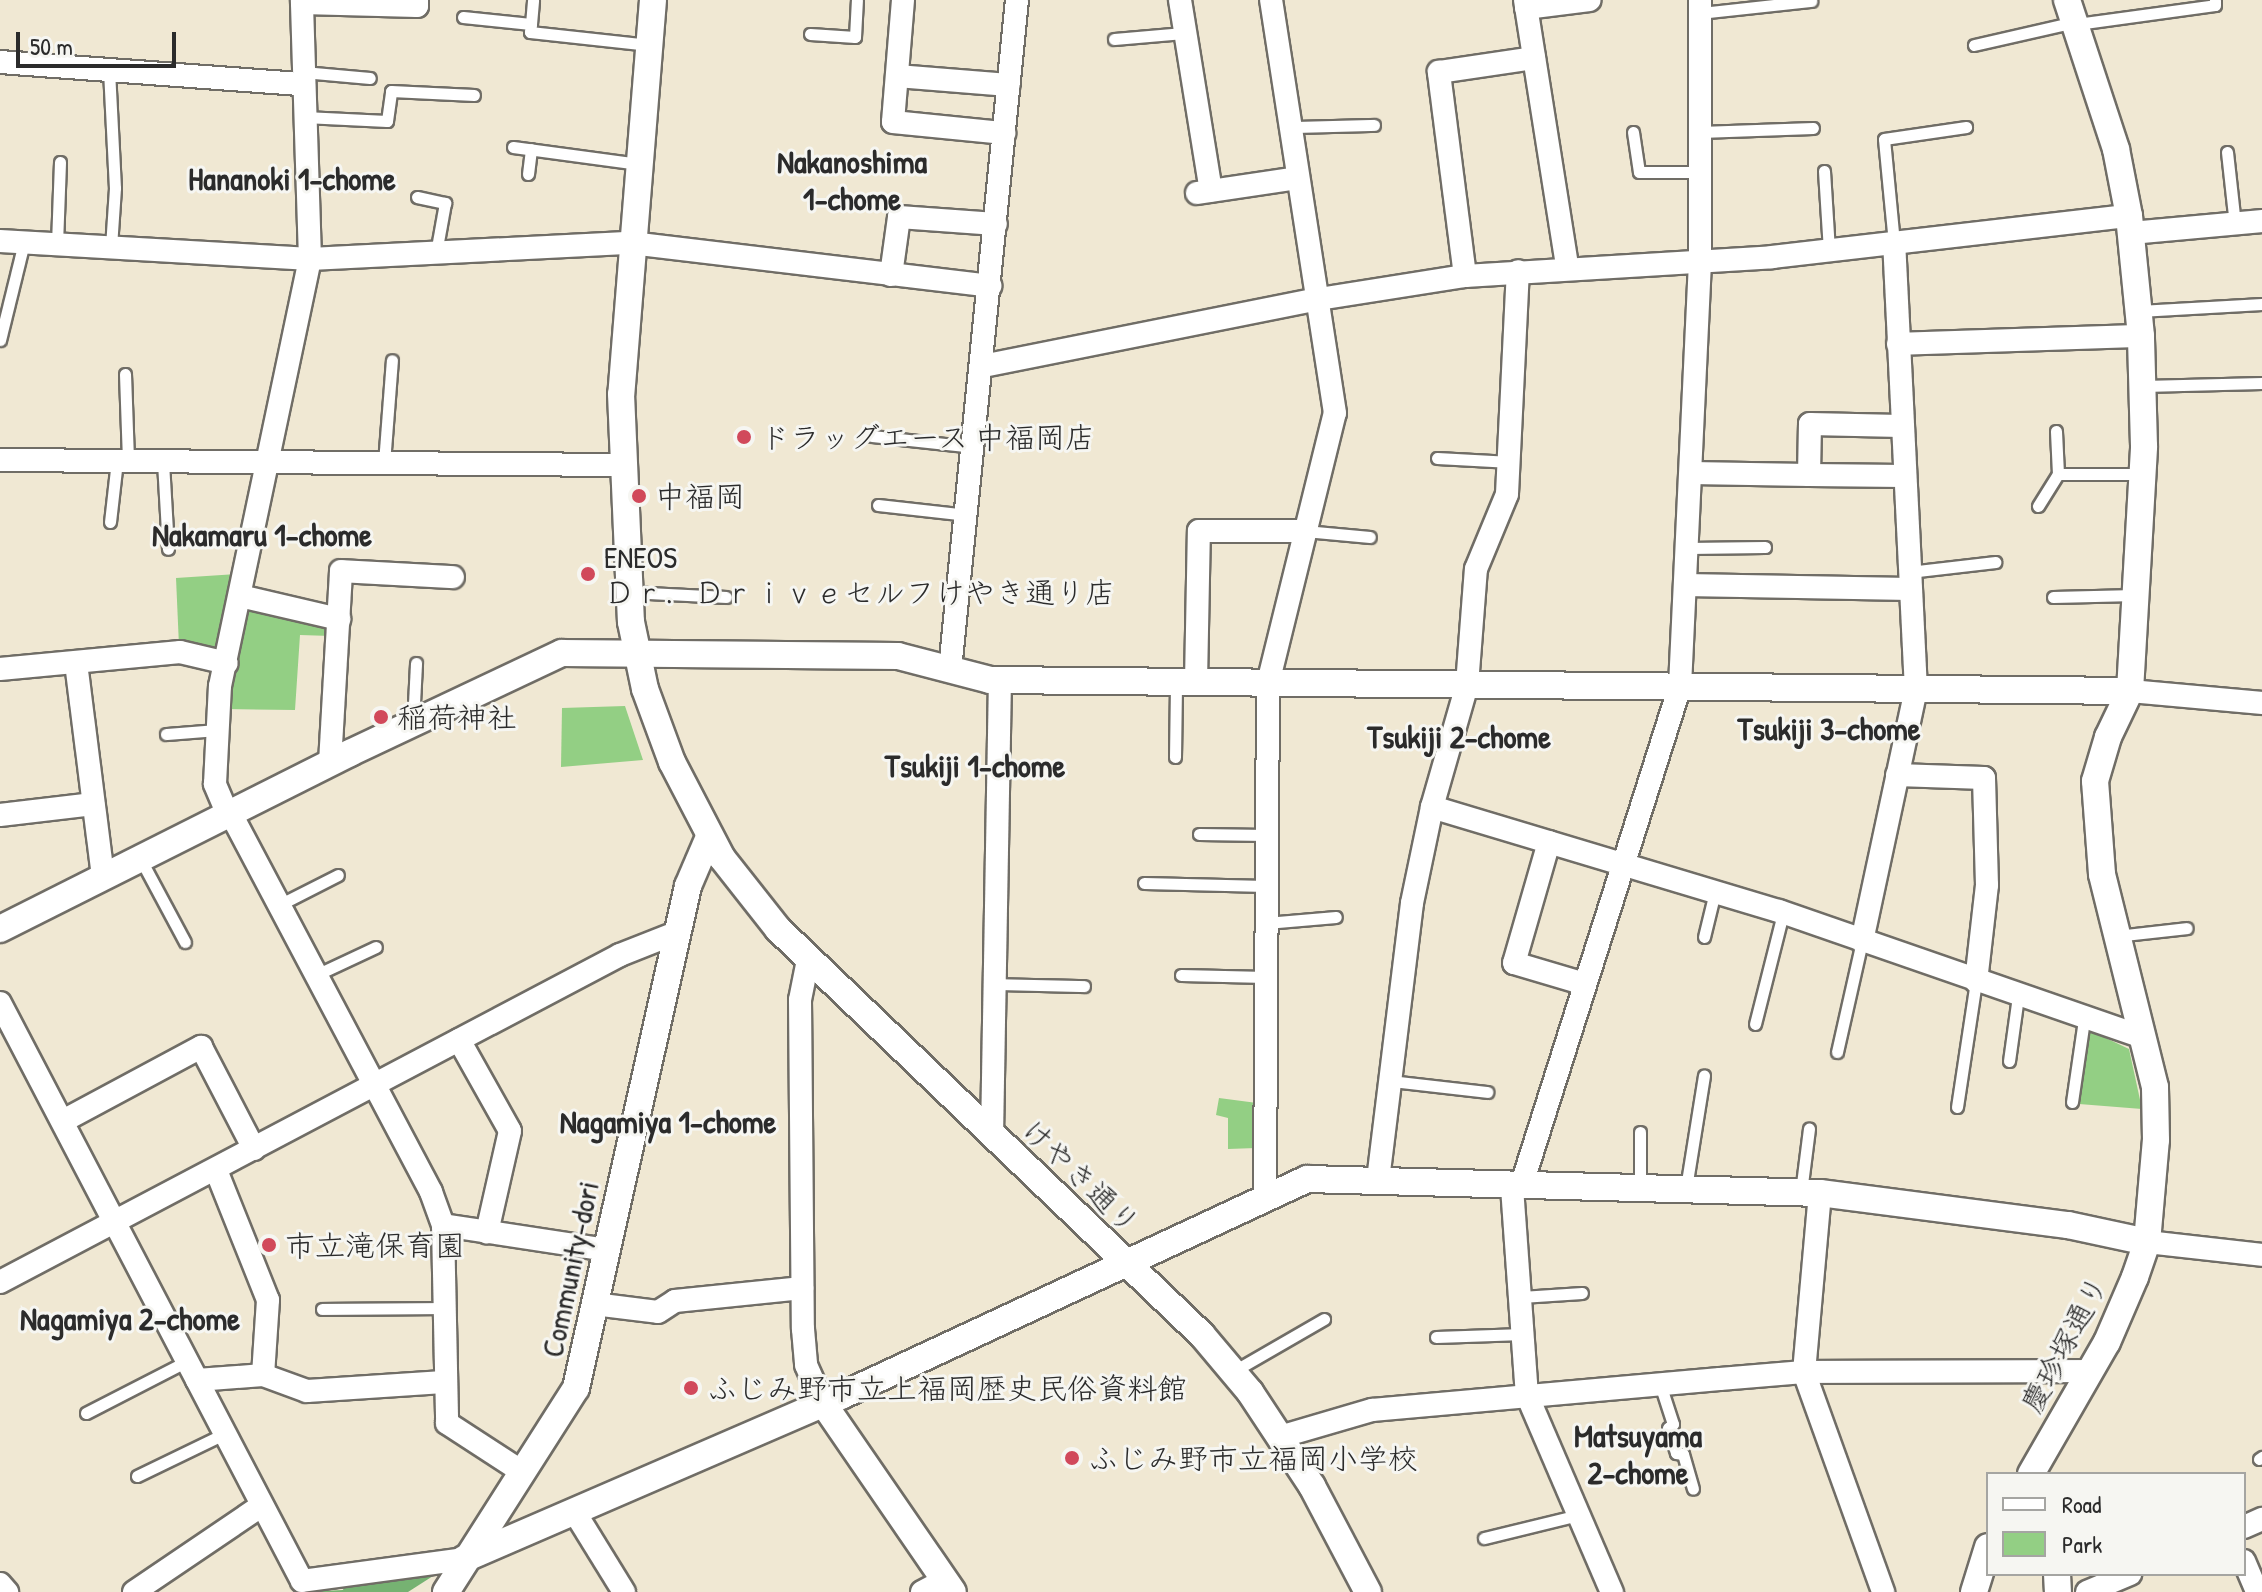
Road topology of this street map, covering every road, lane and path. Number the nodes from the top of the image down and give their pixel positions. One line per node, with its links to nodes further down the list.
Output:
1 (417, 0): 13 (street)
2 (533, 0): 18 (lane)
3 (653, 0): 22 (street, けやき通り)
4 (857, 0): 20 (lane)
5 (903, 0): 27 (street)
6 (1017, 0): 30 (street)
7 (1180, 0): 19 (street)
8 (1271, 0): 34 (street)
9 (1590, 0): 14 (street)
10 (2215, 0): 16 (lane)
11 (1811, 1): 15 (lane)
12 (302, 2): 13 (street); 28 (street)
13 (347, 2)
14 (1526, 4): 24 (street)
15 (1700, 6): 38 (street)
16 (2073, 15): 23 (lane); 52 (street)
17 (463, 17): 18 (lane)
18 (531, 24): 22 (lane)
19 (1184, 33): 21 (lane); 48 (street)
20 (810, 34)
21 (1114, 39)
22 (650, 45): 44 (street, けやき通り)
23 (1974, 45)
24 (1534, 58): 64 (street); 67 (street)
25 (0, 62): 26 (street)
26 (109, 70): 28 (street); 59 (lane)
27 (897, 76): 30 (street); 39 (street)
28 (303, 78): 29 (lane); 32 (street)
29 (370, 78)
30 (1009, 85): 39 (street)
31 (474, 95): 32 (lane)
32 (304, 117): 62 (street)
33 (1374, 125): 34 (lane)
34 (1291, 127): 48 (street)
35 (1966, 127): 57 (lane)
36 (1813, 128): 38 (lane)
37 (1633, 132): 46 (lane)
38 (1700, 132): 46 (street)
39 (1004, 133): 51 (street)
40 (513, 147): 41 (lane)
41 (531, 149): 44 (lane); 47 (lane)
42 (2227, 152): 53 (lane)
43 (60, 162): 58 (lane)
44 (640, 164): 56 (street, けやき通り)
45 (1824, 171): 60 (lane)
46 (1700, 172): 63 (street)
47 (528, 174)
48 (1298, 178): 69 (street)
49 (417, 197): 61 (lane)
50 (2262, 221): 53 (street)
51 (996, 224): 66 (street); 68 (street)
52 (2130, 224): 53 (street); 57 (street); 71 (street)
53 (2235, 224)
54 (0, 241): 55 (street)
55 (24, 242): 58 (street); 72 (lane)
56 (631, 243): 61 (street); 66 (street); 90 (street, けやき通り)
57 (1894, 243): 60 (street); 73 (street)
58 (57, 244): 59 (street)
59 (111, 247): 62 (street)
60 (1829, 250): 63 (street)
61 (436, 254): 62 (street)
62 (310, 259): 85 (street)
63 (1700, 260): 64 (street); 91 (street)
64 (1567, 266): 65 (street)
65 (1518, 271): 67 (street); 88 (street)
66 (891, 275): 68 (street)
67 (1465, 276): 69 (street)
68 (990, 286): 75 (street)
69 (1319, 299): 75 (street); 100 (street)
70 (2262, 304): 71 (lane)
71 (2140, 323): 73 (street); 78 (street)
72 (0, 340)
73 (1898, 344): 79 (street)
74 (392, 360): 89 (lane)
75 (983, 366): 82 (street)
76 (125, 374): 86 (lane)
77 (2262, 383): 78 (lane)
78 (2143, 386): 93 (street)
79 (1901, 426): 94 (street); 95 (street)
80 (2056, 431): 92 (lane)
81 (872, 436): 82 (lane)
82 (974, 447): 98 (street)
83 (1437, 458): 88 (lane)
84 (0, 460): 86 (street)
85 (268, 460): 87 (street); 89 (street); 111 (street)
86 (122, 461): 87 (street); 99 (lane)
87 (163, 462): 104 (lane)
88 (1511, 462): 124 (street)
89 (384, 463): 90 (street)
90 (624, 465): 109 (street, けやき通り)
91 (1691, 473): 94 (street); 103 (street)
92 (2058, 474): 93 (lane); 97 (lane)
93 (2142, 474): 110 (street)
94 (1809, 475): 95 (street)
95 (1904, 476): 107 (street)
96 (878, 505): 98 (lane)
97 (2038, 506)
98 (967, 515): 120 (street)
99 (110, 522)
100 (1305, 531): 101 (lane); 122 (street); 123 (street)
101 (1370, 537)
102 (1765, 547): 103 (lane)
103 (1688, 548): 108 (street)
104 (168, 549)
105 (1995, 562): 107 (lane)
106 (453, 577): 114 (street)
107 (1910, 581): 108 (street); 126 (street)
108 (1685, 585): 125 (street)
109 (628, 592): 112 (lane); 115 (street, けやき通り)
110 (2136, 595): 113 (lane); 127 (street)
111 (240, 596): 114 (street); 117 (street)
112 (726, 597)
113 (2053, 597)
114 (339, 619): 133 (street)
115 (636, 654): 120 (street); 129 (street); 141 (street, けやき通り)
116 (76, 663): 117 (street); 119 (street); 135 (street)
117 (227, 663): 130 (street)
118 (416, 663): 129 (lane)
119 (0, 669)
120 (950, 670): 121 (street)
121 (1000, 680): 122 (street); 167 (street)
122 (1186, 682): 123 (street); 132 (lane)
123 (1268, 683): 124 (street); 140 (street)
124 (1467, 685): 125 (street); 136 (street)
125 (1680, 686): 126 (street); 144 (street)
126 (1916, 690): 127 (street); 134 (street)
127 (2130, 691): 128 (street); 157 (street, 慶珍塚通り)
128 (2262, 703)
129 (413, 724): 133 (street)
130 (218, 730): 131 (lane); 137 (street)
131 (166, 734)
132 (1175, 757)
133 (330, 763): 137 (street)
134 (1897, 775): 159 (street); 166 (street)
135 (93, 804): 138 (street); 146 (street)
136 (1432, 807): 142 (street); 179 (street)
137 (229, 814): 143 (street); 150 (street)
138 (0, 815)
139 (1199, 834): 140 (lane)
140 (1266, 835): 148 (street)
141 (709, 837): 156 (street, Community-dori); 162 (street, けやき通り)
142 (1549, 842): 144 (street); 168 (street)
143 (141, 859): 146 (street); 160 (lane)
144 (1624, 863): 149 (street); 168 (street)
145 (338, 875): 150 (lane)
146 (103, 877): 155 (street)
147 (1144, 883): 148 (lane)
148 (1266, 886): 153 (street)
149 (1715, 892): 151 (street); 158 (lane)
150 (279, 905): 163 (street)
151 (1783, 913): 159 (street); 173 (lane)
152 (1336, 917): 153 (lane)
153 (1266, 923): 165 (street)
154 (2187, 928): 157 (lane)
155 (0, 929)
156 (678, 932): 175 (street); 200 (street, Community-dori)
157 (2115, 936): 174 (street, 慶珍塚通り)
158 (1704, 937)
159 (1862, 941): 166 (street); 176 (lane)
160 (185, 942)
161 (376, 947): 163 (lane)
162 (808, 960): 187 (street, けやき通り); 204 (street)
163 (315, 975): 180 (street)
164 (1181, 975): 165 (lane)
165 (1266, 977): 195 (street)
166 (1976, 981): 170 (street); 183 (lane)
167 (994, 984): 169 (lane); 187 (street)
168 (1585, 984): 191 (street)
169 (1084, 986)
170 (2018, 996): 172 (street); 177 (lane)
171 (0, 1003): 184 (street)
172 (2084, 1020): 174 (street); 182 (lane)
173 (1755, 1024)
174 (2139, 1036): 199 (street, 慶珍塚通り)
175 (459, 1040): 180 (street); 198 (street)
176 (1837, 1052)
177 (2009, 1061)
178 (1704, 1075): 193 (lane)
179 (1391, 1081): 181 (lane); 190 (street)
180 (373, 1086): 188 (street); 197 (street)
181 (1487, 1092)
182 (2072, 1102)
183 (1957, 1107)
184 (63, 1121): 188 (street); 196 (street)
185 (1809, 1129): 194 (lane)
186 (1640, 1132): 192 (lane)
187 (992, 1136): 202 (street, けやき通り)
188 (254, 1149): 189 (street)
189 (216, 1170): 196 (street); 217 (street)
190 (1378, 1180): 191 (street); 195 (street)
191 (1517, 1187): 192 (street); 206 (street)
192 (1640, 1191): 193 (street)
193 (1685, 1193): 194 (street)
194 (1810, 1193): 199 (street); 216 (street)
195 (1265, 1197): 202 (street)
196 (117, 1222): 203 (street); 213 (street)
197 (443, 1225): 198 (street); 208 (street)
198 (487, 1232): 200 (street)
199 (2147, 1242): 201 (street); 214 (street, 慶珍塚通り)
200 (606, 1250): 207 (street, Community-dori)
201 (2262, 1255)
202 (1127, 1264): 215 (street, けやき通り); 221 (street)
203 (0, 1282)
204 (802, 1288): 207 (street); 221 (street)
205 (1582, 1293): 206 (lane)
206 (1521, 1297): 211 (street)
207 (594, 1304): 226 (street, Community-dori)
208 (443, 1308): 209 (lane); 218 (street)
209 (322, 1309)
210 (1324, 1319): 215 (lane)
211 (1523, 1334): 212 (lane); 220 (street)
212 (1436, 1337)
213 (192, 1371): 217 (street); 222 (lane); 223 (street)
214 (2088, 1371): 216 (street); 225 (street, 慶珍塚通り)
215 (1233, 1372): 224 (street, けやき通り)
216 (1804, 1372): 219 (street); 248 (street)
217 (263, 1375): 218 (street)
218 (444, 1382): 226 (street)
219 (1660, 1384): 220 (street); 230 (lane)
220 (1527, 1395): 224 (street); 233 (street)
221 (823, 1403): 232 (street); 240 (street)
222 (86, 1413)
223 (224, 1434): 229 (lane); 231 (street)
224 (1283, 1436): 246 (street, けやき通り)
225 (2049, 1442): 227 (street, 慶珍塚通り); 228 (street)
226 (521, 1471): 236 (street, Community-dori)
227 (2032, 1472)
228 (2051, 1472)
229 (137, 1476)
230 (1693, 1489)
231 (261, 1506): 236 (street); 242 (street)
232 (574, 1511): 236 (street); 244 (street)
233 (1578, 1515): 234 (lane); 247 (street)
234 (1484, 1538)
235 (1986, 1553): 249 (street)
236 (464, 1559): 243 (street, Community-dori)
237 (2246, 1566): 251 (street)
238 (2125, 1576): 250 (street)
239 (0, 1584): 241 (street)
240 (950, 1586): 245 (street)
241 (7, 1592)
242 (134, 1592)
243 (446, 1592)
244 (624, 1592)
245 (922, 1592)
246 (1368, 1592)
247 (1611, 1592)
248 (1883, 1592)
249 (1974, 1592)
250 (2087, 1592)
251 (2257, 1592)

